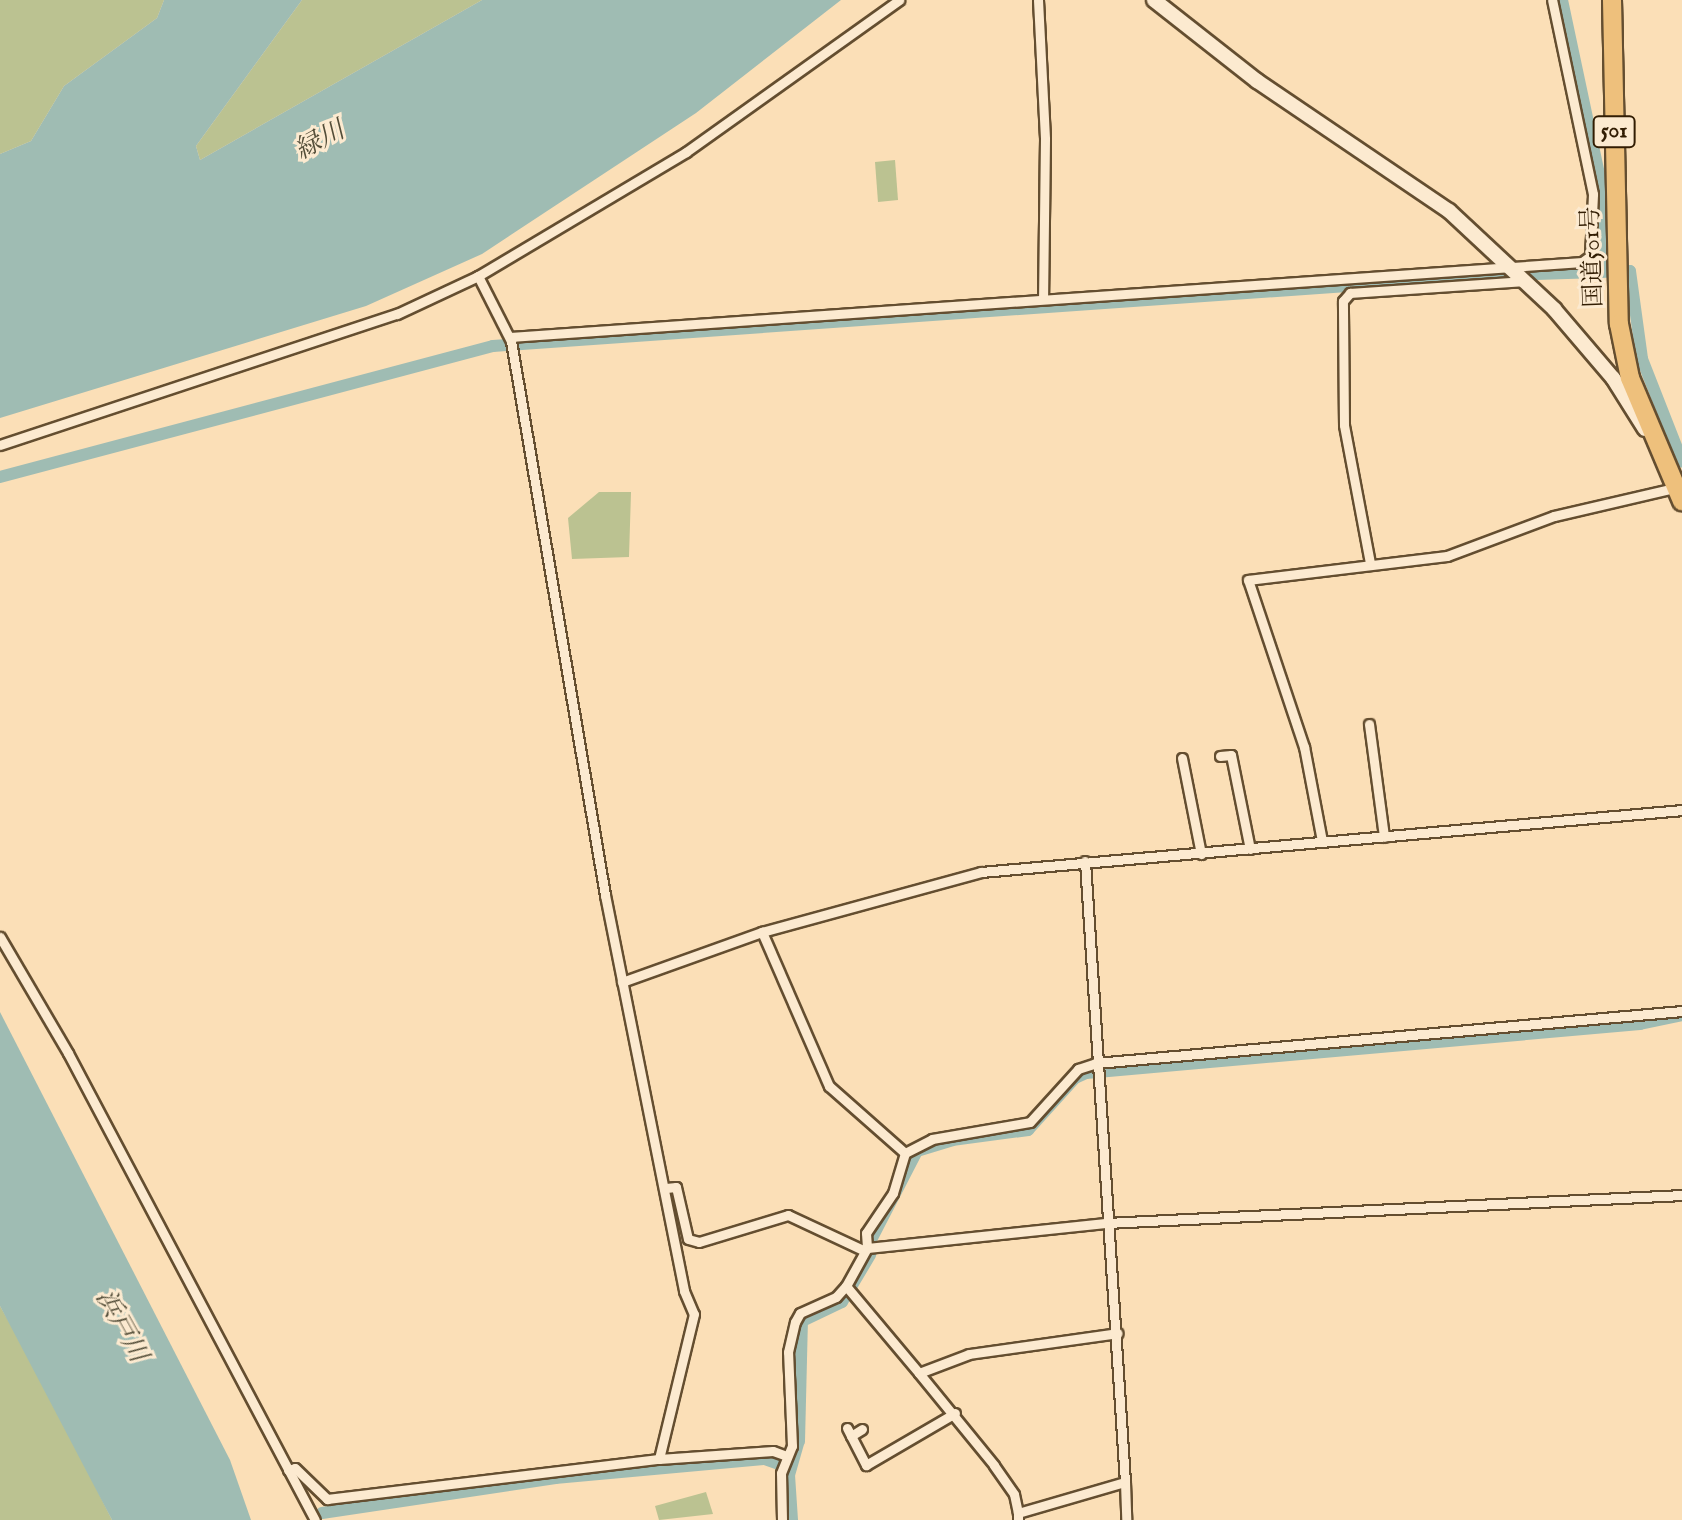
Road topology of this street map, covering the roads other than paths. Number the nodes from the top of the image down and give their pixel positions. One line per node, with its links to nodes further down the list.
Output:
1 (899, 0): 7 (street)
2 (1038, 0): 9 (street)
3 (1154, 0): 6 (street)
4 (1552, 0): 6 (street)
5 (1612, 0): 12 (highway, 国道501号 / 501)
6 (1513, 268): 8 (street); 9 (street)
7 (478, 276): 10 (street); 11 (street)
8 (1525, 281): 12 (street); 14 (street)
9 (1043, 299): 10 (street)
10 (511, 339): 26 (street)
11 (0, 445)
12 (1656, 446): 13 (highway, 国道501号 / 501)
13 (1678, 494): 14 (street)
14 (1370, 563): 20 (street)
15 (1369, 724): 19 (street)
16 (1220, 756): 21 (street)
17 (1182, 758): 22 (street)
18 (1682, 810): 19 (street)
19 (1384, 837): 20 (street)
20 (1322, 841): 21 (street)
21 (1250, 849): 22 (street)
22 (1201, 854): 23 (street)
23 (1085, 861): 24 (street); 28 (street)
24 (762, 932): 26 (street); 29 (street)
25 (0, 937): 41 (street)
26 (622, 982): 30 (street)
27 (1682, 1011): 28 (street)
28 (1096, 1069): 29 (street); 32 (street)
29 (905, 1153): 33 (street)
30 (666, 1188): 33 (street); 39 (street)
31 (1682, 1195): 32 (street)
32 (1106, 1223): 33 (street); 35 (street)
33 (865, 1249): 34 (street)
34 (849, 1289): 36 (street); 40 (street)
35 (1118, 1333): 36 (street); 42 (street)
36 (919, 1373): 37 (street)
37 (955, 1413): 38 (street); 43 (street)
38 (862, 1429)
39 (659, 1459): 40 (street); 41 (street)
40 (785, 1462): 45 (street)
41 (288, 1470): 44 (street)
42 (1125, 1482): 43 (street); 46 (street)
43 (1018, 1516)
44 (315, 1520)
45 (782, 1520)
46 (1126, 1520)

